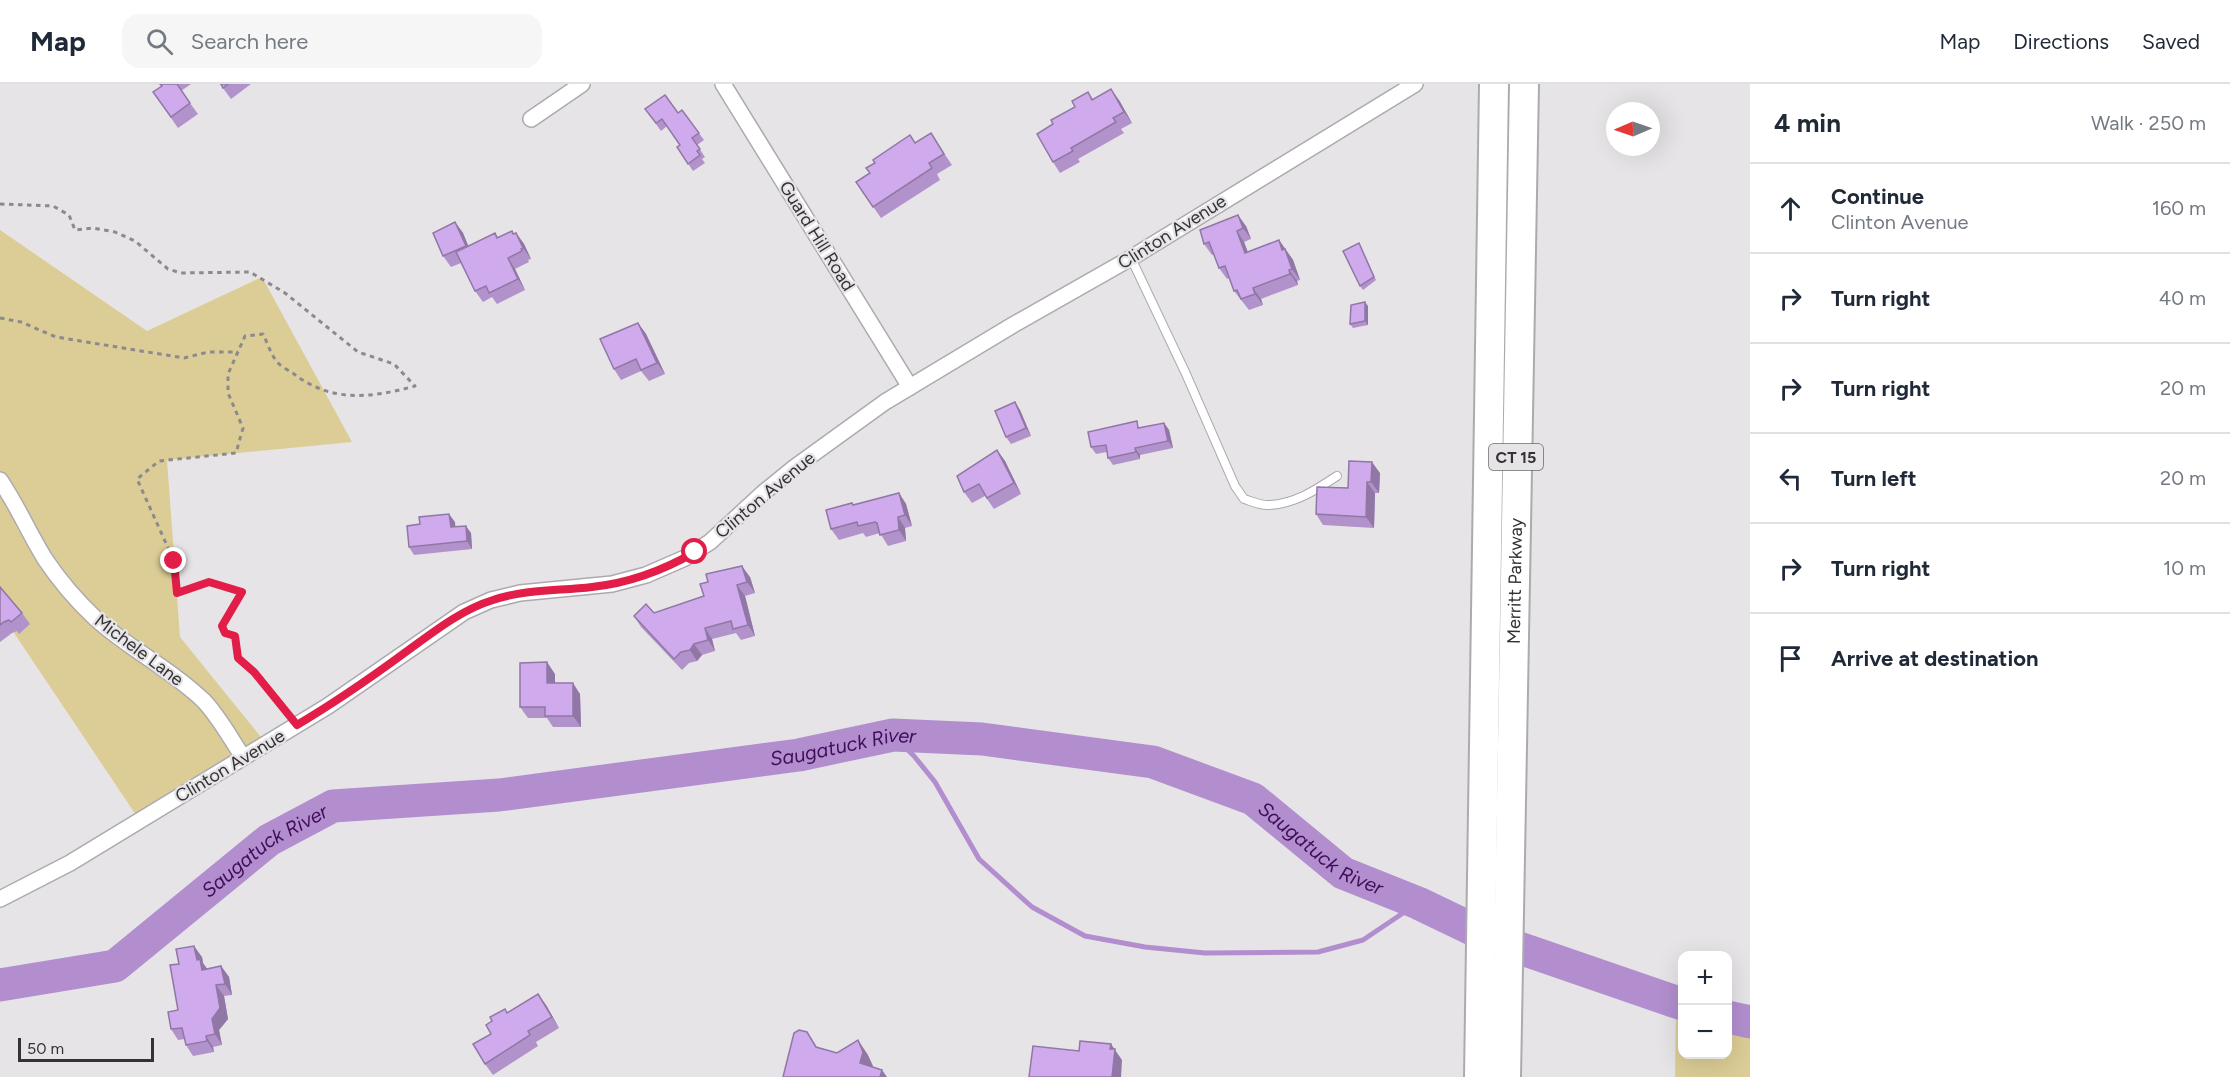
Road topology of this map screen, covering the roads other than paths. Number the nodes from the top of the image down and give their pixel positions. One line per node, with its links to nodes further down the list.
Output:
1 (582, 84): 6 (street)
2 (723, 84): 8 (street, Guard Hill Road)
3 (1414, 84): 7 (street, Clinton Avenue)
4 (1494, 84): 12 (highway, Merritt Parkway / CT 15)
5 (1524, 84): 12 (highway, Merritt Parkway / CT 15)
6 (531, 118)
7 (1131, 258): 8 (street, Clinton Avenue); 9 (lane)
8 (910, 387): 11 (street, Clinton Avenue)
9 (1337, 476)
10 (0, 480): 11 (street, Michele Lane)
11 (243, 757): 13 (street, Clinton Avenue)
12 (1497, 829): 14 (highway, Merritt Parkway / CT 15)
13 (0, 899)
14 (1494, 1039): 15 (highway, Merritt Parkway / CT 15); 16 (highway, Merritt Parkway / CT 15)
15 (1479, 1077)
16 (1506, 1077)

